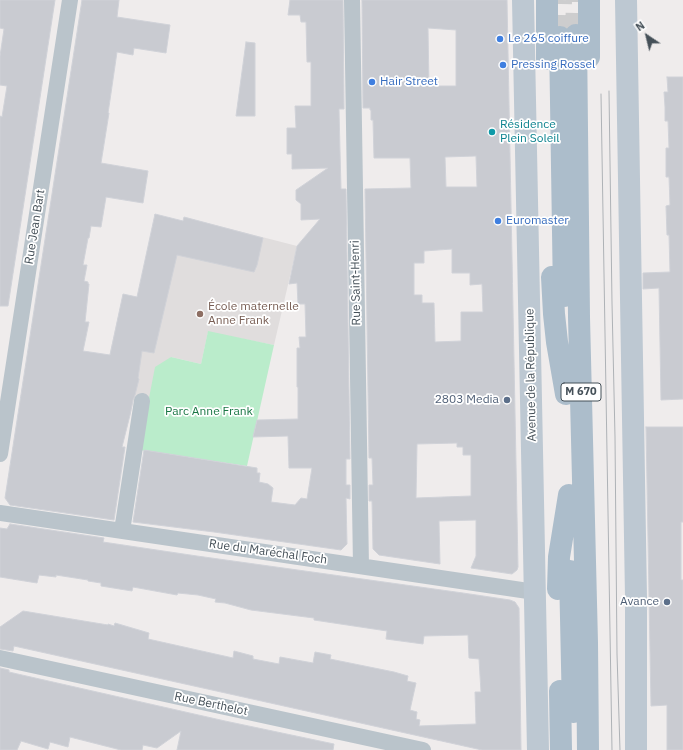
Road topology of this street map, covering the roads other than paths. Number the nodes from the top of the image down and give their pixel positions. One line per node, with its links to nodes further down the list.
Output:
1 (70, 0): 9 (street, Rue Jean Bart)
2 (352, 0): 14 (street, Rue Saint-Henri)
3 (524, 0): 15 (street, Avenue de la République)
4 (547, 0): 7 (main road)
5 (589, 0): 10 (main road)
6 (626, 0): 24 (street)
7 (566, 394): 10 (main road, M 670); 11 (main road, M 670)
8 (142, 401): 13 (street)
9 (0, 454)
10 (583, 474): 16 (main road, M 670)
11 (568, 495): 20 (main road); 21 (main road, M 670)
12 (0, 513): 13 (street, Rue du Maréchal Foch)
13 (122, 531): 14 (street, Rue du Maréchal Foch)
14 (360, 566): 15 (street, Rue du Maréchal Foch)
15 (536, 592): 19 (street, Avenue de la République)
16 (587, 643): 22 (main road, M 670); 23 (main road)
17 (0, 658): 18 (street, Rue Berthelot)
18 (423, 750)
19 (538, 750)
20 (561, 750)
21 (574, 750)
22 (588, 750)
23 (601, 750)
24 (636, 750)

